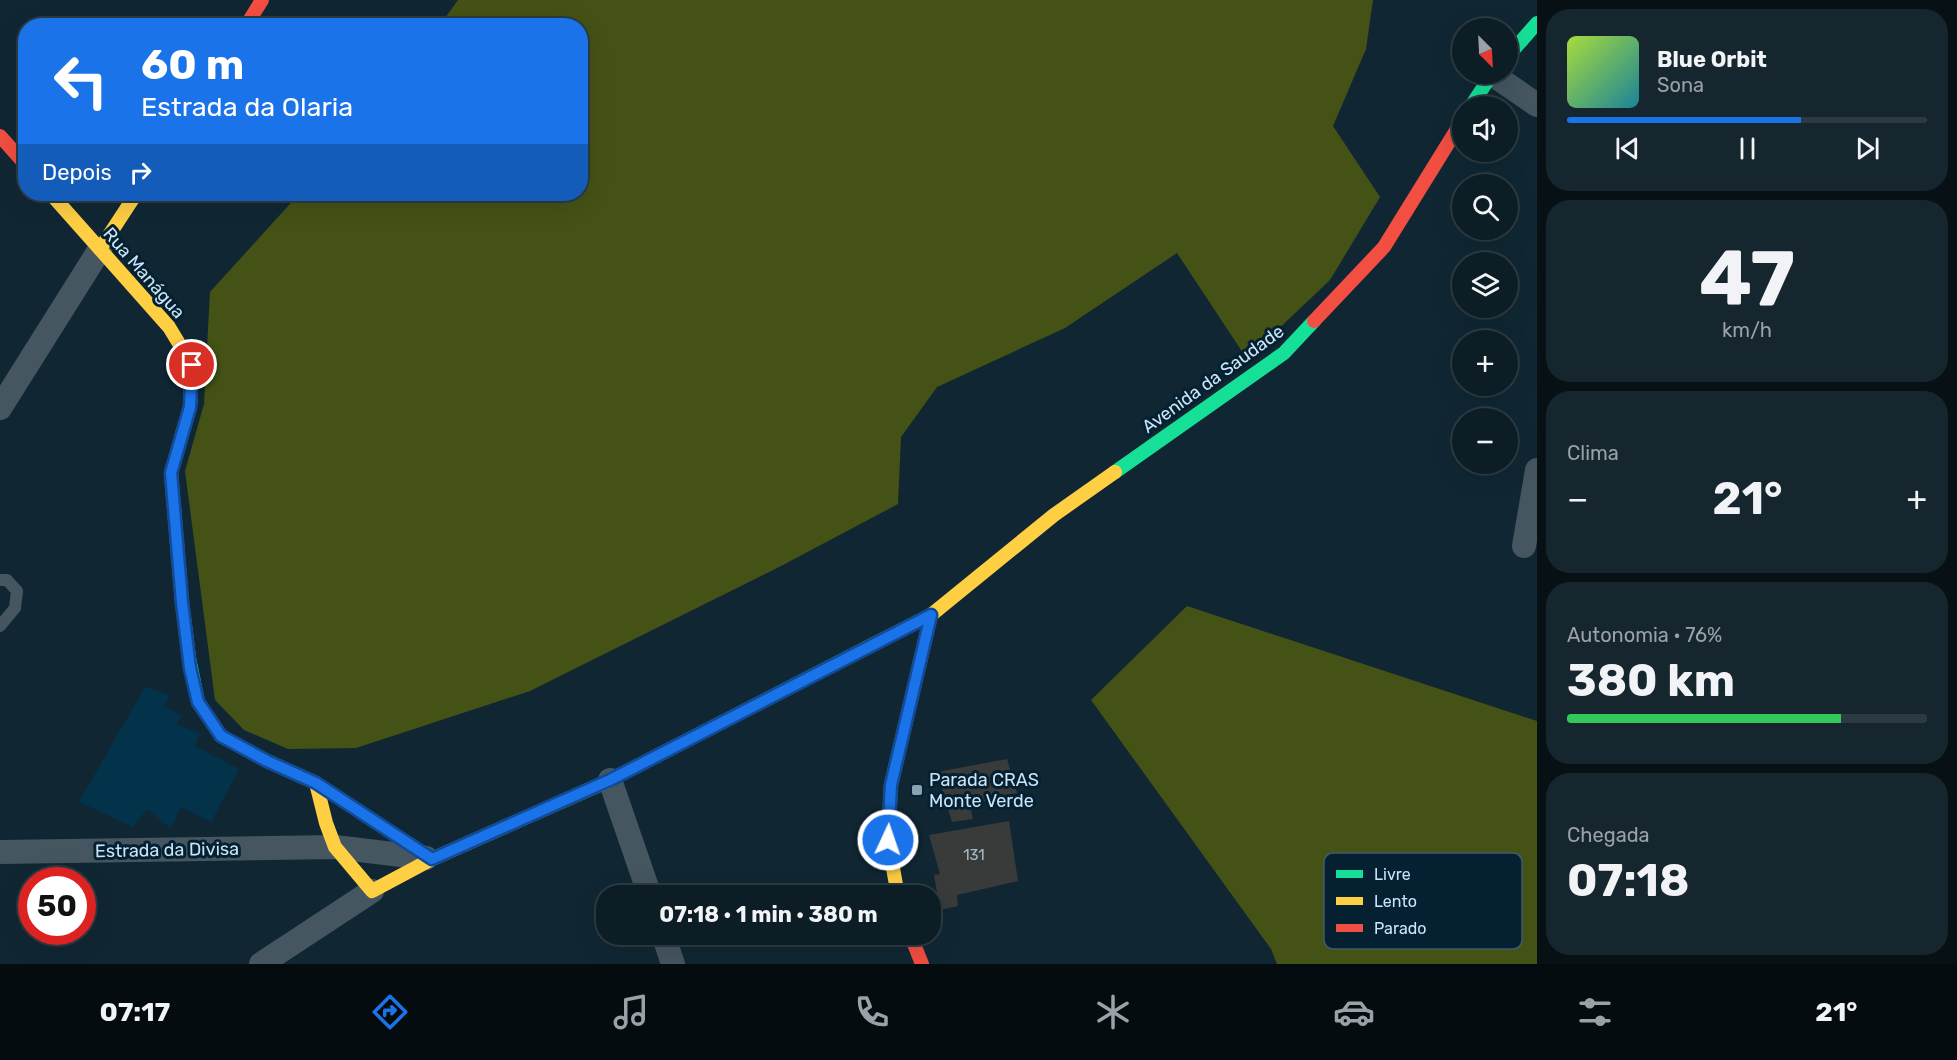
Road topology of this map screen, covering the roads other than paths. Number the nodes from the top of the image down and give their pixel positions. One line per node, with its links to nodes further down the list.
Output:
1 (262, 0): 2 (street)
2 (251, 18)
3 (1537, 23): 4 (street)
4 (1518, 45)
5 (1507, 84): 6 (street)
6 (1537, 105)
7 (0, 136): 9 (street)
8 (1452, 137): 17 (street, Avenida da Saudade)
9 (18, 156)
10 (57, 201): 12 (street, Rua Manágua)
11 (131, 201): 12 (street)
12 (100, 249): 13 (street); 20 (street, Rua Manágua)
13 (0, 408)
14 (1537, 470): 15 (street)
15 (1524, 546)
16 (0, 580): 18 (lane)
17 (931, 615): 19 (street, Avenida da Saudade); 25 (street)
18 (0, 626)
19 (610, 780): 23 (street, Avenida da Saudade); 24 (street)
20 (316, 783): 21 (street); 23 (street, Rua Manágua)
21 (335, 847): 22 (street, Estrada da Divisa); 23 (street, Estrada da Divisa); 26 (street)
22 (0, 852)
23 (432, 859): 26 (street, Avenida da Saudade)
24 (646, 885)
25 (896, 885)
26 (372, 891): 29 (street)
27 (667, 945): 30 (street)
28 (914, 945): 31 (street)
29 (261, 964)
30 (673, 964)
31 (922, 964)

